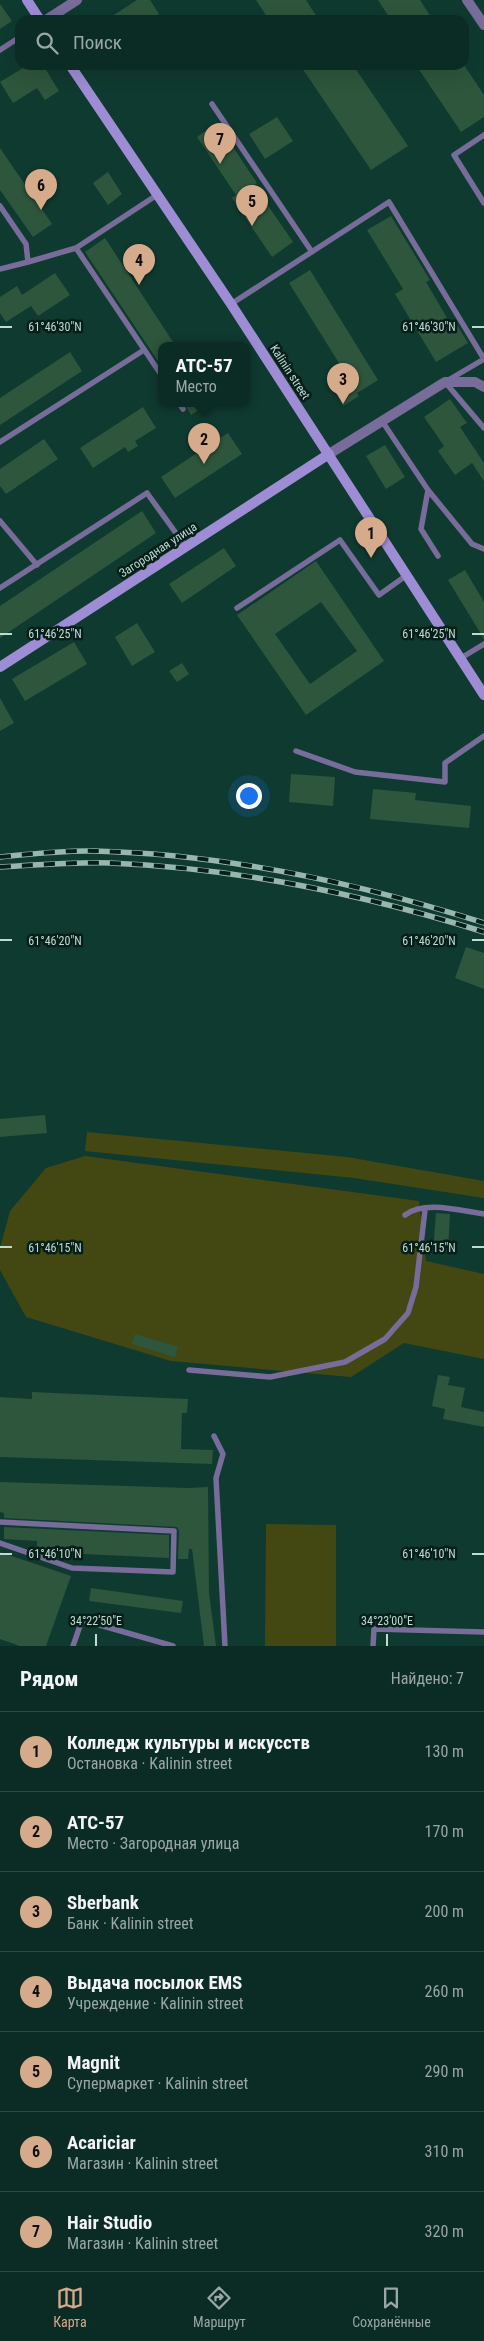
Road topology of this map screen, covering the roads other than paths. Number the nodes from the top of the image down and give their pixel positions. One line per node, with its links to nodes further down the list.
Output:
1 (27, 0): 4 (main road)
2 (77, 0): 5 (street)
3 (467, 0): 6 (street)
4 (37, 15)
5 (54, 15)
6 (484, 25)
7 (15, 40): 8 (lane)
8 (0, 50)
9 (73, 70): 12 (main road, Kalinin street)
10 (212, 104): 16 (lane)
11 (484, 135): 13 (lane)
12 (157, 194): 15 (lane); 19 (main road, Kalinin street)
13 (484, 203)
14 (0, 206): 17 (lane)
15 (76, 248): 17 (lane); 20 (lane)
16 (312, 252): 19 (lane); 21 (lane)
17 (28, 262): 18 (lane)
18 (0, 269)
19 (231, 304): 28 (main road, Kalinin street)
20 (144, 350): 22 (lane); 27 (lane)
21 (484, 359): 23 (lane)
22 (158, 370)
23 (445, 382): 24 (street); 25 (street); 26 (lane)
24 (479, 385)
25 (382, 421): 28 (street); 29 (lane)
26 (484, 428)
27 (0, 442)
28 (329, 454): 31 (main road, Загородная улица); 35 (main road, Kalinin street)
29 (428, 490): 32 (lane); 33 (lane)
30 (0, 521): 34 (lane)
31 (186, 547): 34 (lane); 40 (main road, Загородная улица)
32 (484, 549)
33 (438, 556)
34 (37, 564): 36 (lane)
35 (407, 575): 37 (lane); 39 (main road, Kalinin street)
36 (0, 588)
37 (237, 608)
38 (484, 644): 39 (lane)
39 (461, 658): 41 (main road, Kalinin street)
40 (0, 667)
41 (484, 696)
42 (484, 736): 43 (lane)
43 (296, 751)
44 (425, 1210): 45 (lane); 46 (lane); 47 (lane)
45 (484, 1214)
46 (406, 1215)
47 (189, 1370)
48 (214, 1436): 54 (lane)
49 (0, 1522): 50 (lane)
50 (0, 1543)
51 (484, 1632): 55 (lane)
52 (73, 1646): 53 (lane)
53 (173, 1646)
54 (225, 1646)
55 (373, 1646)

